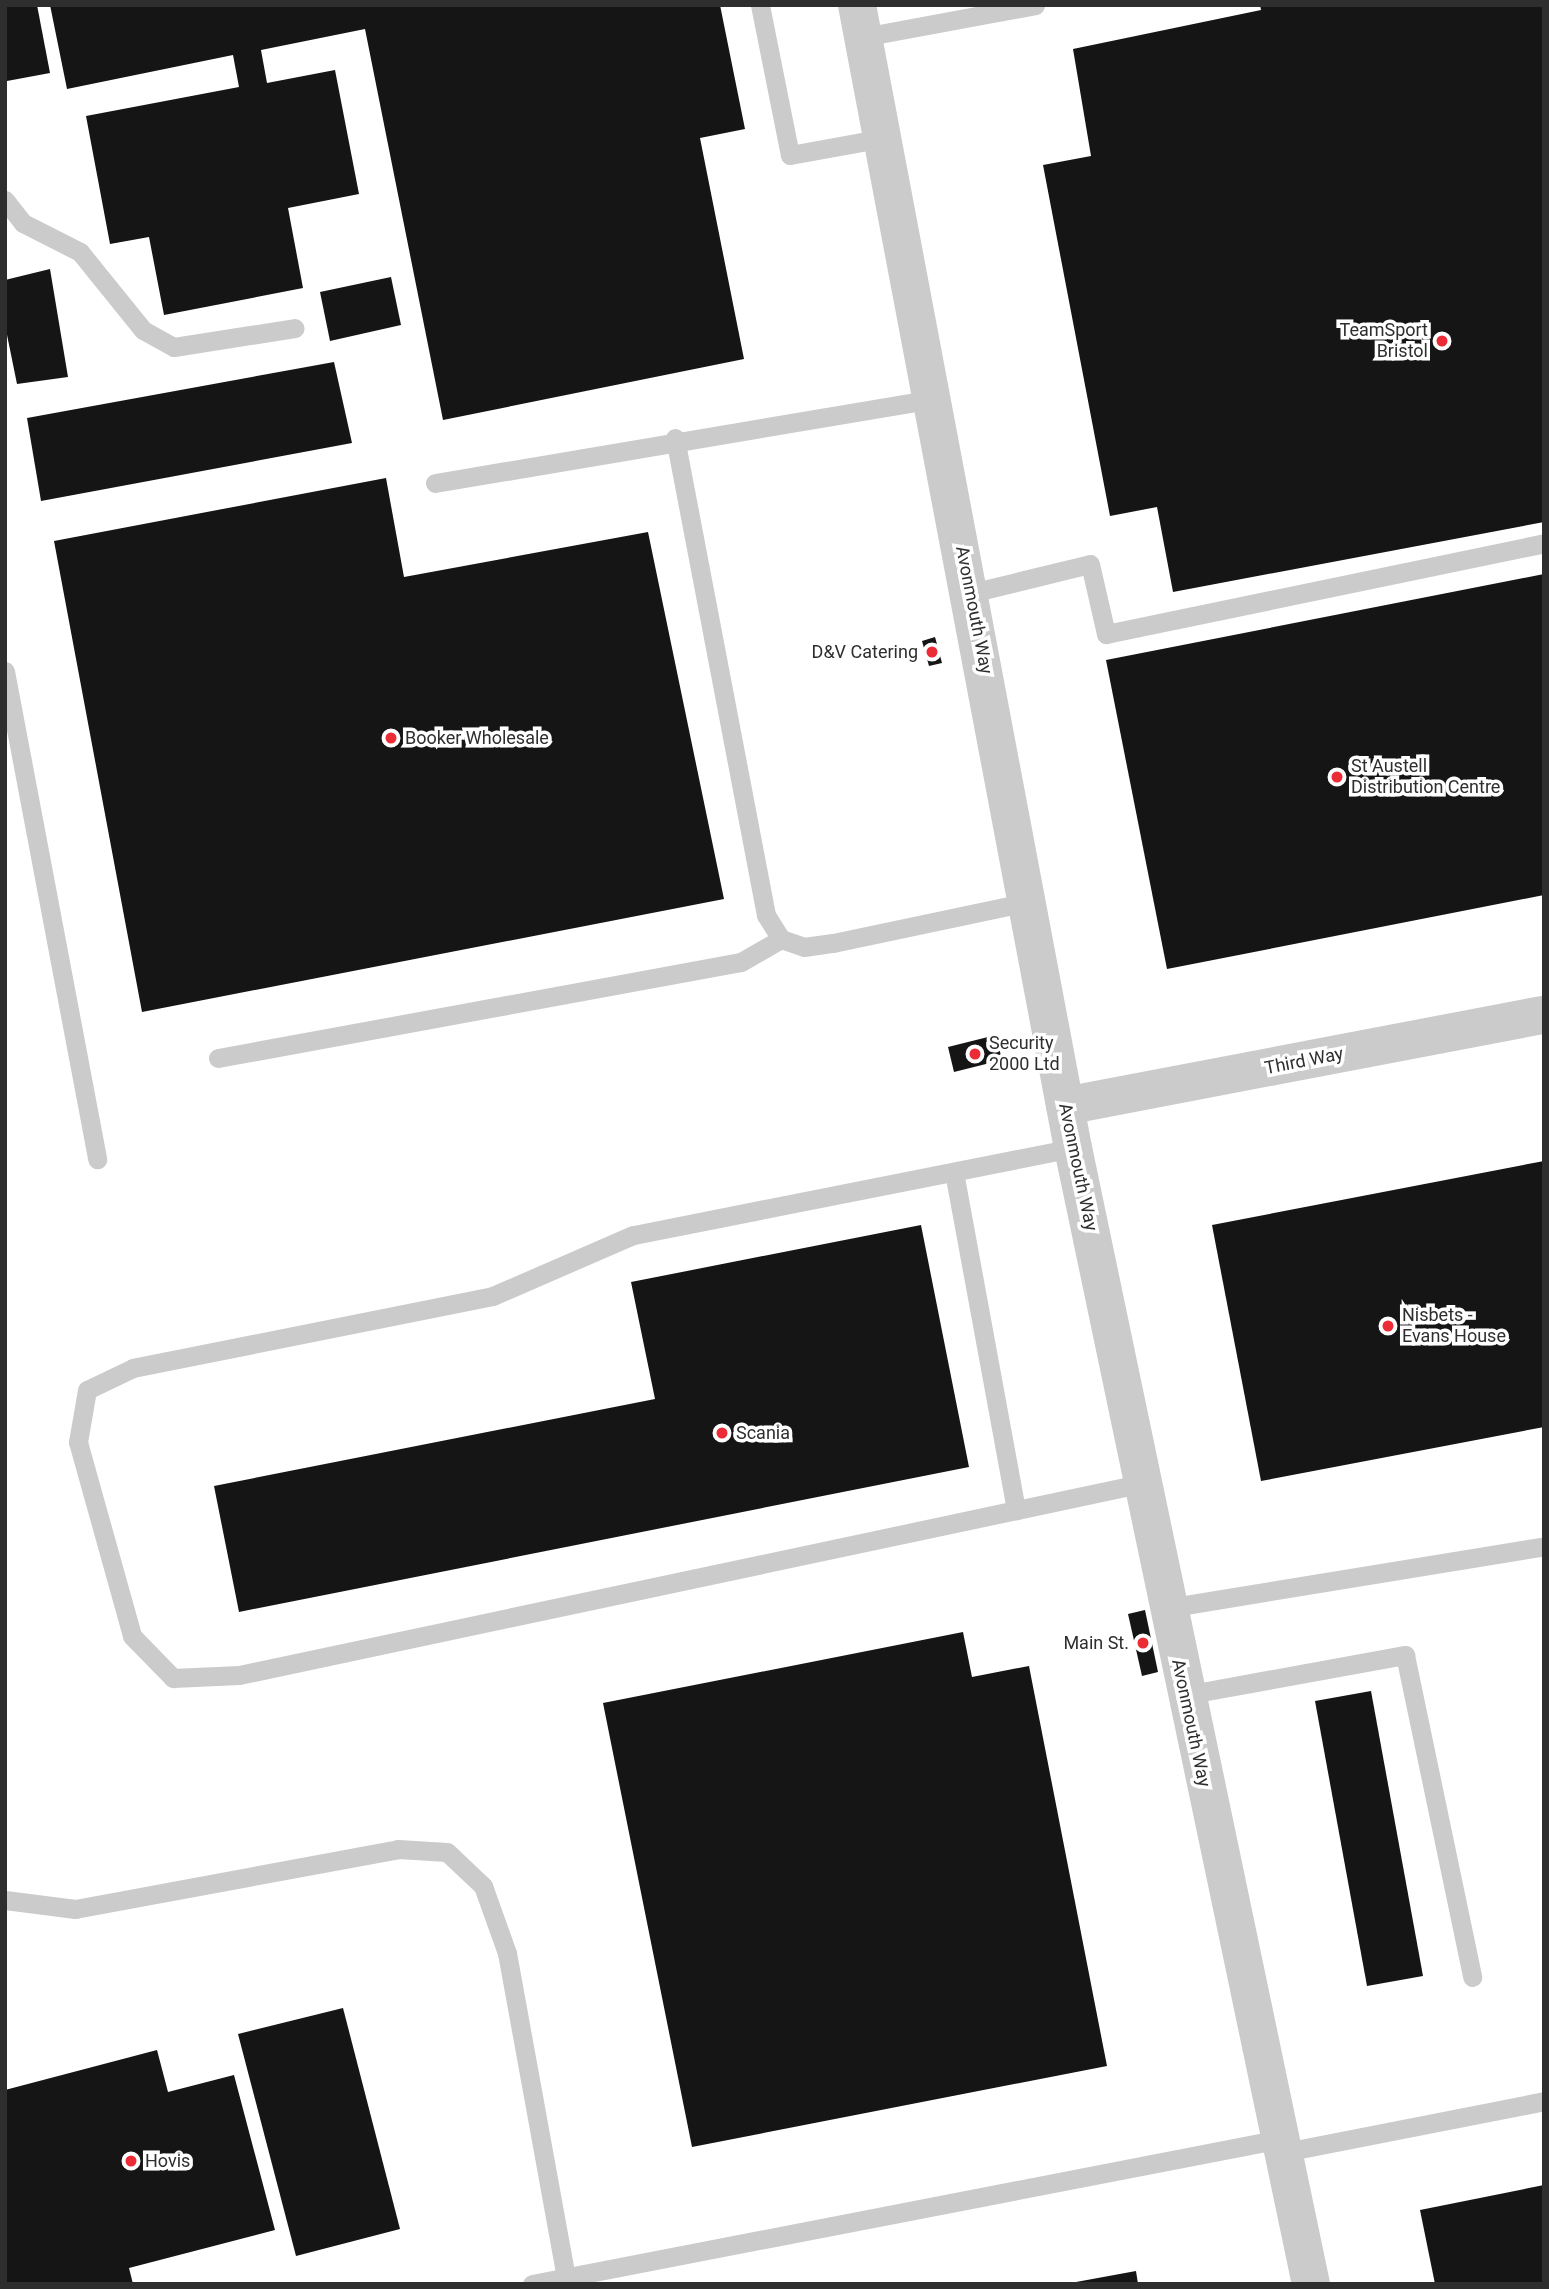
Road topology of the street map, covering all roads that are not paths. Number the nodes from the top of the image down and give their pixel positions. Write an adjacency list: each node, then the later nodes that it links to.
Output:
1 (760, 5): 4 (lane)
2 (1035, 5): 3 (lane)
3 (860, 21): 4 (street, Avonmouth Way)
4 (884, 138): 7 (street, Avonmouth Way)
5 (5, 200): 6 (lane)
6 (295, 328)
7 (933, 399): 8 (lane); 11 (street, Avonmouth Way)
8 (675, 439): 9 (lane); 14 (lane)
9 (435, 483)
10 (1544, 543): 11 (lane)
11 (971, 593): 13 (street, Avonmouth Way)
12 (5, 671): 19 (lane)
13 (1027, 902): 14 (lane); 17 (street, Avonmouth Way)
14 (781, 939): 16 (lane)
15 (1544, 1015): 17 (street, Third Way)
16 (218, 1058)
17 (1065, 1106): 18 (street, Avonmouth Way)
18 (1073, 1149): 20 (lane); 21 (street, Avonmouth Way)
19 (97, 1159)
20 (954, 1172): 22 (lane); 22 (lane)
21 (1144, 1483): 22 (lane); 24 (street, Avonmouth Way)
22 (1016, 1510)
23 (1544, 1546): 24 (lane)
24 (1167, 1608): 25 (street, Avonmouth Way)
25 (1185, 1695): 27 (lane); 29 (street, Avonmouth Way)
26 (5, 1900): 30 (lane)
27 (1472, 1977)
28 (1544, 2101): 29 (lane)
29 (1283, 2146): 30 (lane); 32 (street, Avonmouth Way)
30 (566, 2277): 31 (lane)
31 (532, 2284)
32 (1311, 2284)

